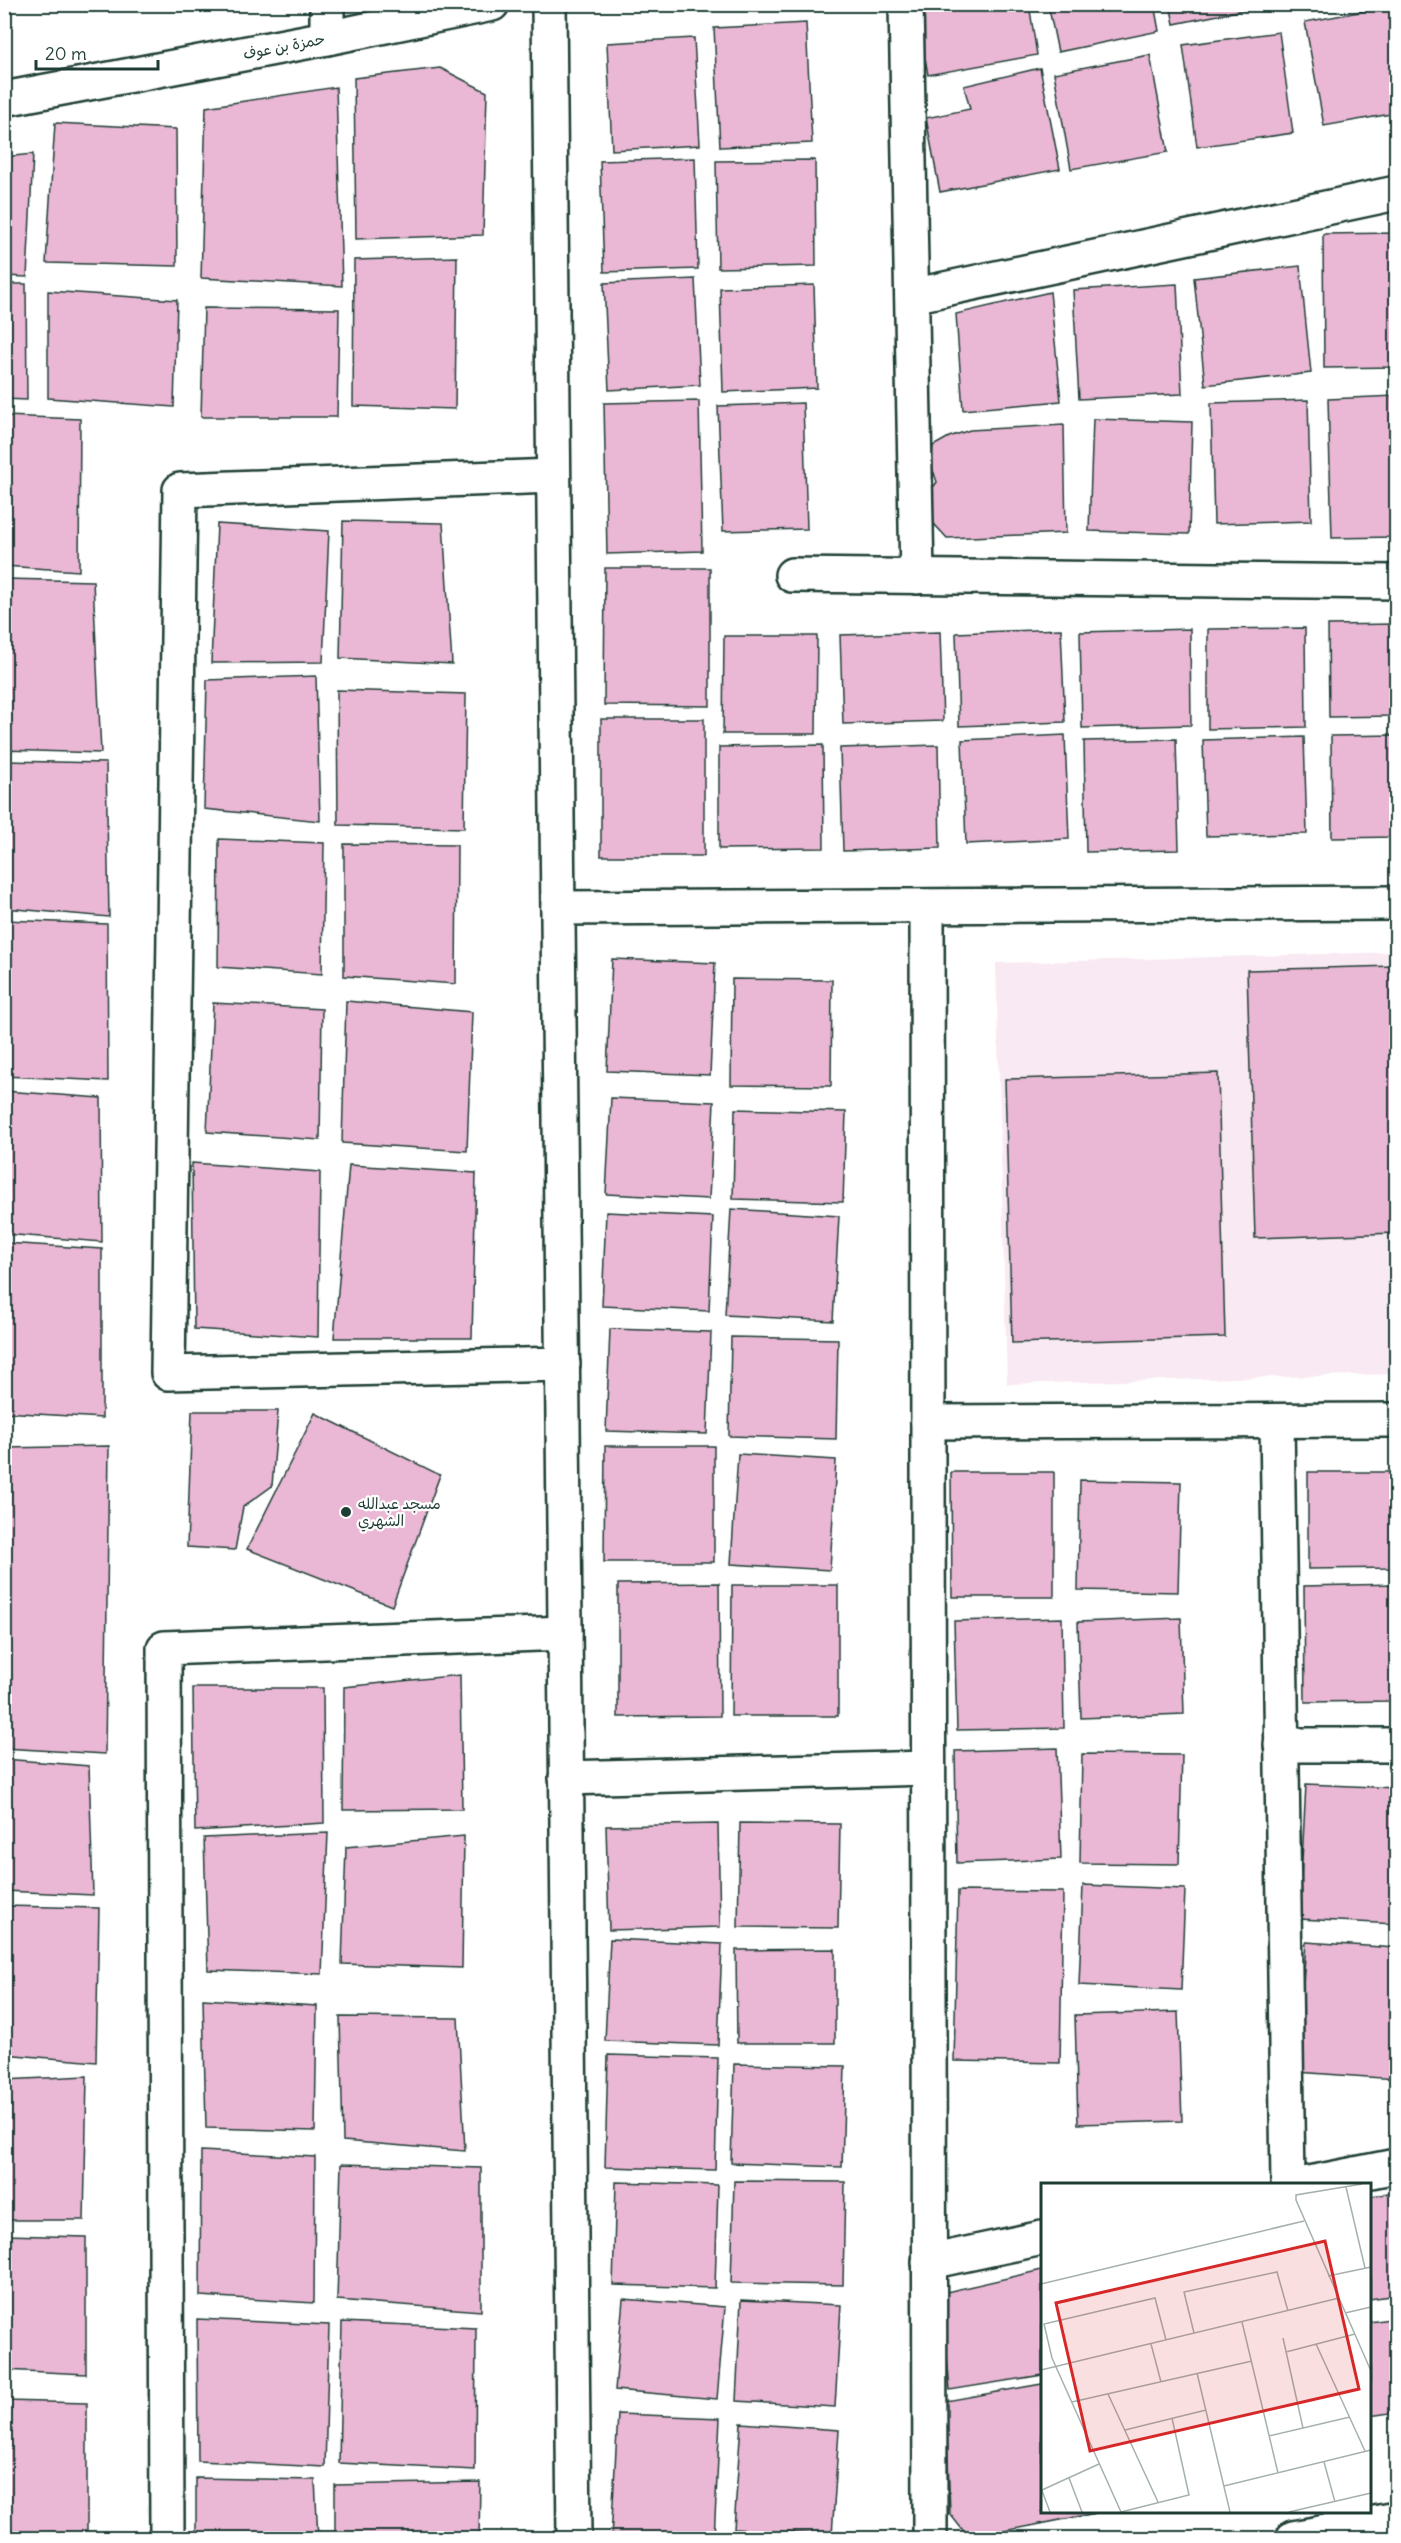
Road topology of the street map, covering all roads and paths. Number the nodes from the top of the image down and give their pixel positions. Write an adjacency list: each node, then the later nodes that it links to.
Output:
1 (327, 4): 5 (street)
2 (492, 4): 5 (street, حمزة بن عوف)
3 (549, 4): 9 (street)
4 (906, 4): 8 (street)
5 (327, 38): 6 (street, حمزة بن عوف)
6 (4, 99)
7 (1396, 193): 8 (street)
8 (912, 296): 11 (street)
9 (553, 476): 15 (street); 16 (street)
10 (792, 575): 11 (street)
11 (917, 577): 12 (street)
12 (1396, 582)
13 (1396, 903): 14 (street)
14 (927, 906): 15 (street); 19 (street)
15 (558, 908): 16 (street)
16 (563, 1364): 20 (street)
17 (1277, 1420): 18 (street); 19 (street); 21 (street)
18 (1396, 1420)
19 (928, 1422): 23 (street)
20 (565, 1633): 24 (street); 31 (street)
21 (1281, 1745): 22 (street); 26 (street)
22 (1396, 1745)
23 (928, 1768): 24 (street); 29 (street)
24 (566, 1778): 32 (street)
25 (1396, 2166): 27 (street)
26 (1288, 2183)
27 (1310, 2183)
28 (1041, 2238): 29 (street)
29 (929, 2262): 33 (street)
30 (1396, 2518): 34 (street)
31 (167, 2538)
32 (574, 2538)
33 (930, 2538)
34 (1293, 2538)

